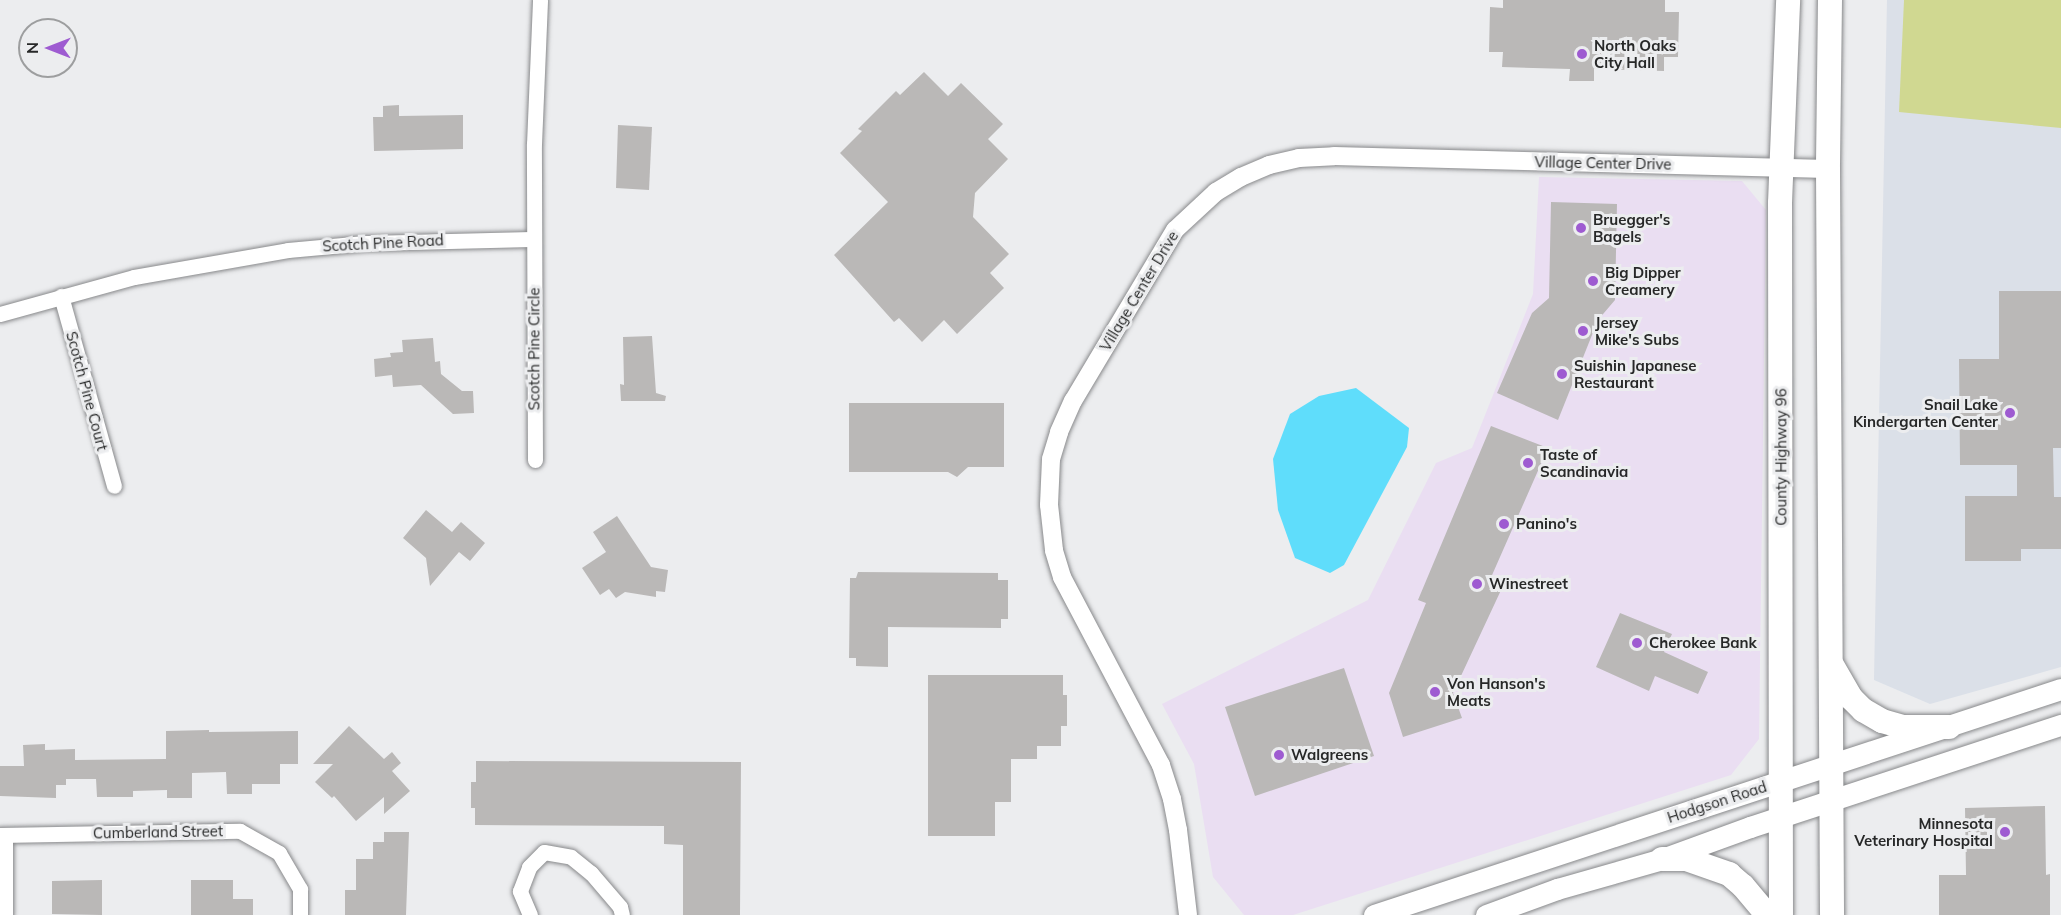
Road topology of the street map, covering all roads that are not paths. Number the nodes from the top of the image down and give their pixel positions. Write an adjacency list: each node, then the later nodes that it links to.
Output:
1 (540, 0): 6 (street)
2 (1788, 0): 4 (main road, County Highway 96)
3 (1830, 0): 5 (main road)
4 (1780, 166): 5 (street, Village Center Drive); 16 (main road, County Highway 96); 25 (street, Village Center Drive)
5 (1828, 169): 11 (main road)
6 (534, 238): 7 (street, Scotch Pine Road); 9 (street, Scotch Pine Circle)
7 (61, 296): 8 (street, Scotch Pine Road); 10 (street, Scotch Pine Court)
8 (0, 315)
9 (535, 460)
10 (114, 486)
11 (1830, 661): 14 (main road); 15 (main road)
12 (2061, 689): 14 (main road, Hodgson Road)
13 (2061, 725): 17 (main road)
14 (1949, 727): 15 (main road, Hodgson Road)
15 (1831, 763): 16 (main road, Hodgson Road); 17 (main road)
16 (1782, 780): 18 (main road, County Highway 96); 26 (main road, Hodgson Road)
17 (1832, 802): 18 (main road); 30 (main road)
18 (1782, 817): 20 (main road); 29 (main road, County Highway 96)
19 (3, 835): 21 (street); 22 (street, Cumberland Street)
20 (1662, 860): 27 (main road); 28 (main road)
21 (4, 915)
22 (300, 915)
23 (530, 915): 24 (street)
24 (622, 915)
25 (1188, 915)
26 (1374, 915)
27 (1486, 915)
28 (1767, 915)
29 (1781, 915)
30 (1832, 915)

